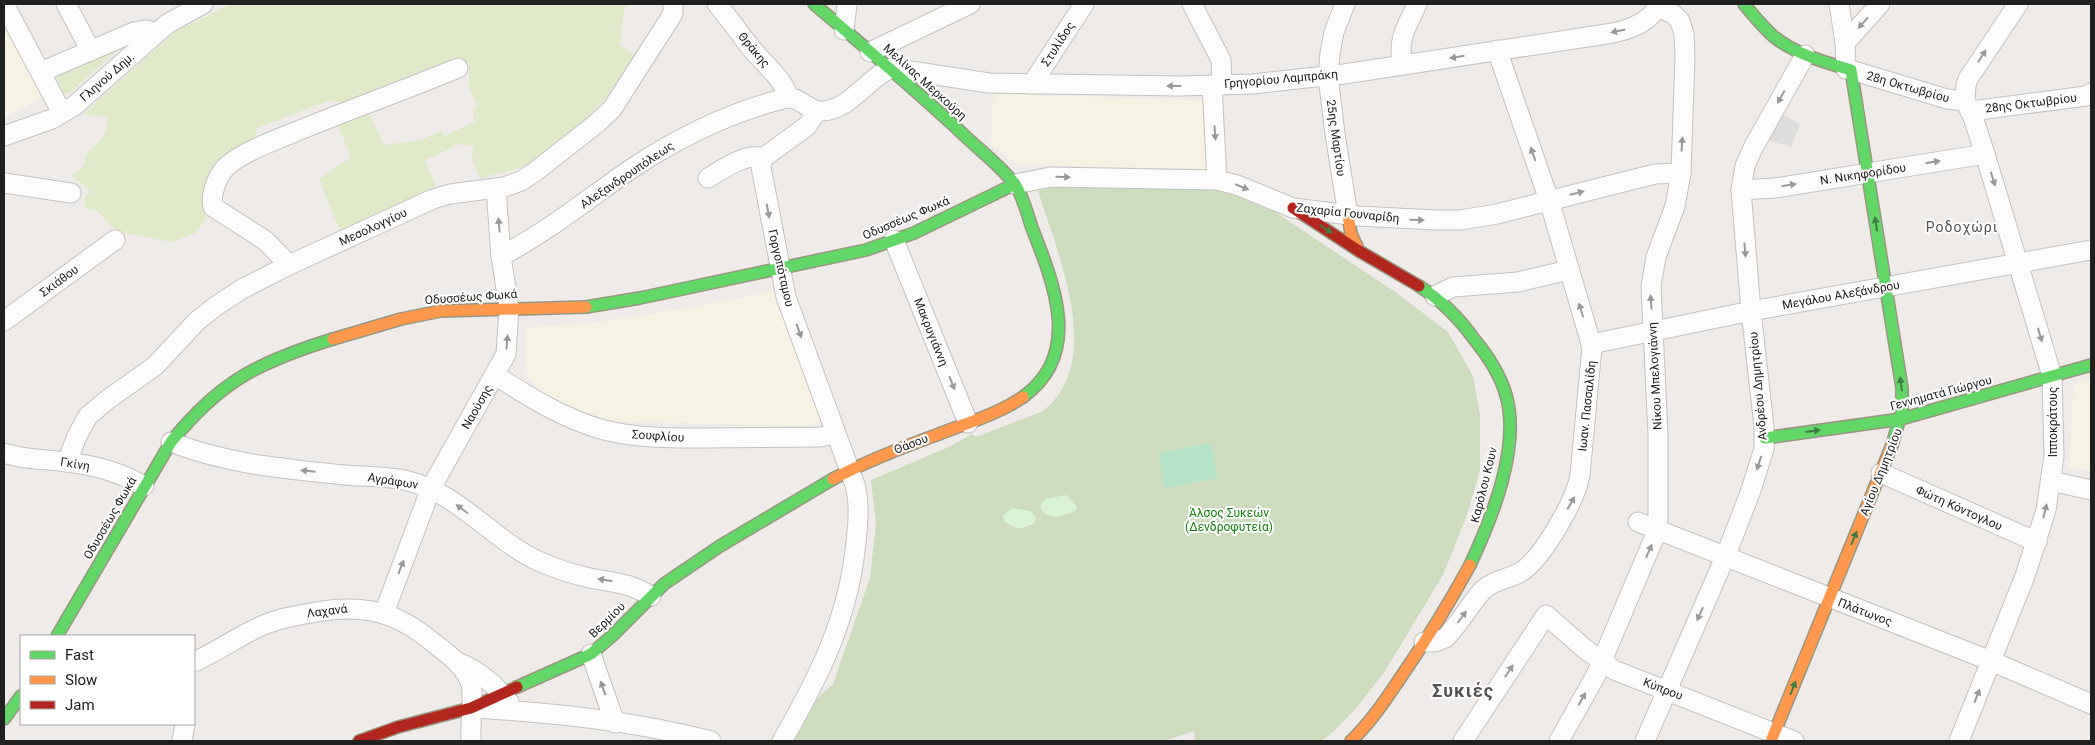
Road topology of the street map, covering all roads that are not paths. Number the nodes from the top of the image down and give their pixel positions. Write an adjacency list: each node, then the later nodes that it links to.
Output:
1 (4, 4): 29 (street)
2 (66, 4): 21 (street)
3 (203, 4): 19 (street, Γληνού Δημ.)
4 (673, 4): 49 (street, Μεσολογγίου)
5 (717, 4): 35 (street, Θράκης)
6 (814, 4): 18 (street, Μελίνας Μερκούρη)
7 (847, 4): 18 (street)
8 (970, 4): 23 (street)
9 (1084, 4): 32 (street, Στυλίδος)
10 (1192, 4): 33 (street)
11 (1345, 4): 31 (street, 25ης Μαρτίου)
12 (1417, 4): 25 (street)
13 (1839, 4): 20 (street, Αγίου Δημητρίου)
14 (1880, 4): 20 (street, one-way to 20)
15 (2018, 4): 37 (street, one-way to 15)
16 (1659, 5): 22 (street, Γρηγορίου Λαμπράκη, one-way to 22); 43 (street, Νίκου Μπελογιάννη, one-way to 16)
17 (1754, 7): 24 (street)
18 (844, 30): 23 (street, Μελίνας Μερκούρη)
19 (155, 34): 21 (street); 39 (street, Γληνού Δημ.)
20 (1845, 43): 28 (street, Αγίου Δημητρίου)
21 (91, 50): 29 (street)
22 (1497, 50): 25 (street, Γρηγορίου Λαμπράκη, one-way to 25); 52 (street, Ιωαν. Πασσαλίδη, one-way to 22)
23 (870, 52): 27 (street, Μελίνας Μερκούρη)
24 (1806, 55): 28 (street); 50 (street, Ανδρέου Δημητρίου, one-way to 50)
25 (1402, 65): 31 (street, Γρηγορίου Λαμπράκη)
26 (458, 68): 61 (street)
27 (891, 68): 30 (street, Γρηγορίου Λαμπράκη); 36 (street, Μελίνας Μερκούρη); 38 (street)
28 (1848, 70): 37 (street, 28η Οκτωβρίου); 44 (street, Αγίου Δημητρίου)
29 (42, 72): 39 (street)
30 (948, 76): 32 (street, Γρηγορίου Λαμπράκη); 36 (street)
31 (1328, 76): 33 (street, Γρηγορίου Λαμπράκη); 54 (street, 25ης Μαρτίου)
32 (1032, 84): 33 (street, Γρηγορίου Λαμπράκη, one-way to 32)
33 (1217, 85): 46 (street, one-way to 46)
34 (2091, 93): 37 (street, 28ης Οκτωβρίου)
35 (789, 98): 38 (street); 59 (street, Αλεξανδρουπόλεως)
36 (930, 102): 48 (street, Μελίνας Μερκούρη)
37 (1968, 106): 41 (street, Ιπποκράτους)
38 (817, 111): 42 (street)
39 (62, 114): 40 (street, Γληνού Δημ.)
40 (4, 136)
41 (1985, 154): 44 (street, Ν. Νικηφορίδου, one-way to 41); 60 (street, Ιπποκράτους, one-way to 60)
42 (762, 161): 45 (street); 62 (street, Γοργοπόταμου, one-way to 62)
43 (1681, 173): 52 (street, Ζαχαρία Γουναρίδη, one-way to 43); 69 (street, Νίκου Μπελογιάννη, one-way to 43)
44 (1868, 173): 50 (street, Ν. Νικηφορίδου, one-way to 44); 64 (street, Αγίου Δημητρίου, one-way to 44)
45 (708, 178)
46 (1217, 180): 48 (street, Ζαχαρία Γουναρίδη, one-way to 46); 53 (street, Ζαχαρία Γουναρίδη, one-way to 53)
47 (4, 183): 51 (street)
48 (1015, 184): 56 (street, Οδυσσέως Φωκά); 75 (street, Θάσου)
49 (496, 189): 59 (street, Ναούσης, one-way to 49); 61 (street, Μεσολογγίου)
50 (1741, 190): 67 (street, Ανδρέου Δημητρίου, one-way to 67)
51 (70, 193)
52 (1549, 200): 54 (street, Ζαχαρία Γουναρίδη, one-way to 52); 63 (street, Ιωαν. Πασσαλίδη)
53 (1293, 208): 54 (street, Ζαχαρία Γουναρίδη); 57 (street, Καρόλου Κουν, one-way to 57)
54 (1348, 215): 57 (street)
55 (115, 240): 68 (street, Σκιάθου)
56 (894, 240): 62 (street, Οδυσσέως Φωκά); 75 (street, Μακρυγιάννη, one-way to 75)
57 (1359, 250): 65 (street, Καρόλου Κουν)
58 (2091, 250): 60 (street, Μεγάλου Αλεξάνδρου)
59 (501, 256): 66 (street, Ναούσης)
60 (2019, 263): 64 (street, Μεγάλου Αλεξάνδρου); 73 (street, Ιπποκράτους, one-way to 73)
61 (289, 265): 80 (street, Μεσολογγίου)
62 (779, 268): 66 (street, Οδυσσέως Φωκά); 76 (street, Γοργοπόταμου, one-way to 76)
63 (1569, 270): 65 (street); 70 (street, Ιωαν. Πασσαλίδη, one-way to 63)
64 (1887, 287): 67 (street, Μεγάλου Αλεξάνδρου); 74 (street, Αγίου Δημητρίου, one-way to 64)
65 (1434, 296): 95 (street, Καρόλου Κουν)
66 (509, 308): 72 (street, Ναούσης, one-way to 66); 78 (street, Οδυσσέως Φωκά)
67 (1751, 311): 69 (street, Μεγάλου Αλεξάνδρου); 77 (street, Ανδρέου Δημητρίου)
68 (4, 322)
69 (1653, 331): 70 (street, Μεγάλου Αλεξάνδρου); 88 (street, Νίκου Μπελογιάννη)
70 (1592, 344): 95 (street, Ιωαν. Πασσαλίδη, one-way to 70)
71 (2091, 365): 73 (street, Γεννηματά Γιώργου)
72 (495, 375): 76 (street, Σουφλίου); 85 (street, Ναούσης)
73 (2052, 376): 74 (street, Γεννηματά Γιώργου); 83 (street, Ιπποκράτους)
74 (1901, 419): 77 (street, Γεννηματά Γιώργου, one-way to 74); 82 (street, Αγίου Δημητρίου)
75 (968, 423): 81 (street, Θάσου)
76 (835, 434): 81 (street, Γοργοπόταμου)
77 (1764, 438): 90 (street, Ανδρέου Δημητρίου, one-way to 90)
78 (171, 442): 84 (street, Οδυσσέως Φωκά); 85 (street, Αγράφων, one-way to 78)
79 (4, 453): 80 (street, Γκίνη)
80 (67, 462): 84 (street, Γκίνη)
81 (850, 471): 91 (street, Βερμίου); 115 (street)
82 (1881, 474): 89 (street, Φώτη Κόντογλου); 92 (street, Αγίου Δημητρίου, one-way to 82)
83 (2051, 481): 86 (street); 89 (street, Ιπποκράτους, one-way to 83)
84 (144, 486): 94 (street, Οδυσσέως Φωκά)
85 (431, 488): 91 (street, Αγράφων, one-way to 85); 93 (street, Ναούσης, one-way to 85)
86 (2091, 490)
87 (1638, 522): 88 (street, Πλάτωνος)
88 (1656, 528): 90 (street, Πλάτωνος); 99 (street, Νίκου Μπελογιάννη, one-way to 88)
89 (2037, 542): 97 (street, Ιπποκράτους)
90 (1726, 555): 92 (street, Πλάτωνος); 101 (street, Ανδρέου Δημητρίου, one-way to 101)
91 (650, 596): 96 (street, Βερμίου)
92 (1830, 598): 97 (street, Πλάτωνος); 110 (street, Αγίου Δημητρίου, one-way to 92)
93 (384, 613): 98 (street, Λαχανά); 100 (street, Λαχανά)
94 (58, 635)
95 (1424, 642): 116 (street, Καρόλου Κουν)
96 (591, 654): 102 (street, Βερμίου); 108 (street, one-way to 96)
97 (1991, 661): 104 (street, Πλάτωνος); 121 (street, Ιπποκράτους, one-way to 97)
98 (455, 662): 102 (street, Λαχανά); 105 (street, Λαχανά)
99 (1601, 662): 101 (street, Κύπρου); 117 (street, Κύπρου, one-way to 99); 118 (street, Νίκου Μπελογιάννη, one-way to 99)
100 (195, 666)
101 (1667, 691): 110 (street, Κύπρου); 119 (street, Ανδρέου Δημητρίου)
102 (503, 695): 105 (street, Βερμίου); 106 (street, Λαχανά)
103 (20, 698): 107 (street)
104 (2091, 704)
105 (471, 708): 106 (street); 112 (street, Βερμίου); 113 (street, Λαχανά)
106 (514, 711): 108 (street)
107 (12, 715)
108 (615, 723): 114 (street)
109 (185, 725): 111 (street)
110 (1773, 737): 120 (street, Κύπρου)
111 (182, 741)
112 (359, 741)
113 (471, 741)
114 (711, 741)
115 (782, 741)
116 (1351, 741)
117 (1464, 741)
118 (1559, 741)
119 (1645, 741)
120 (1794, 741)
121 (1959, 741)

